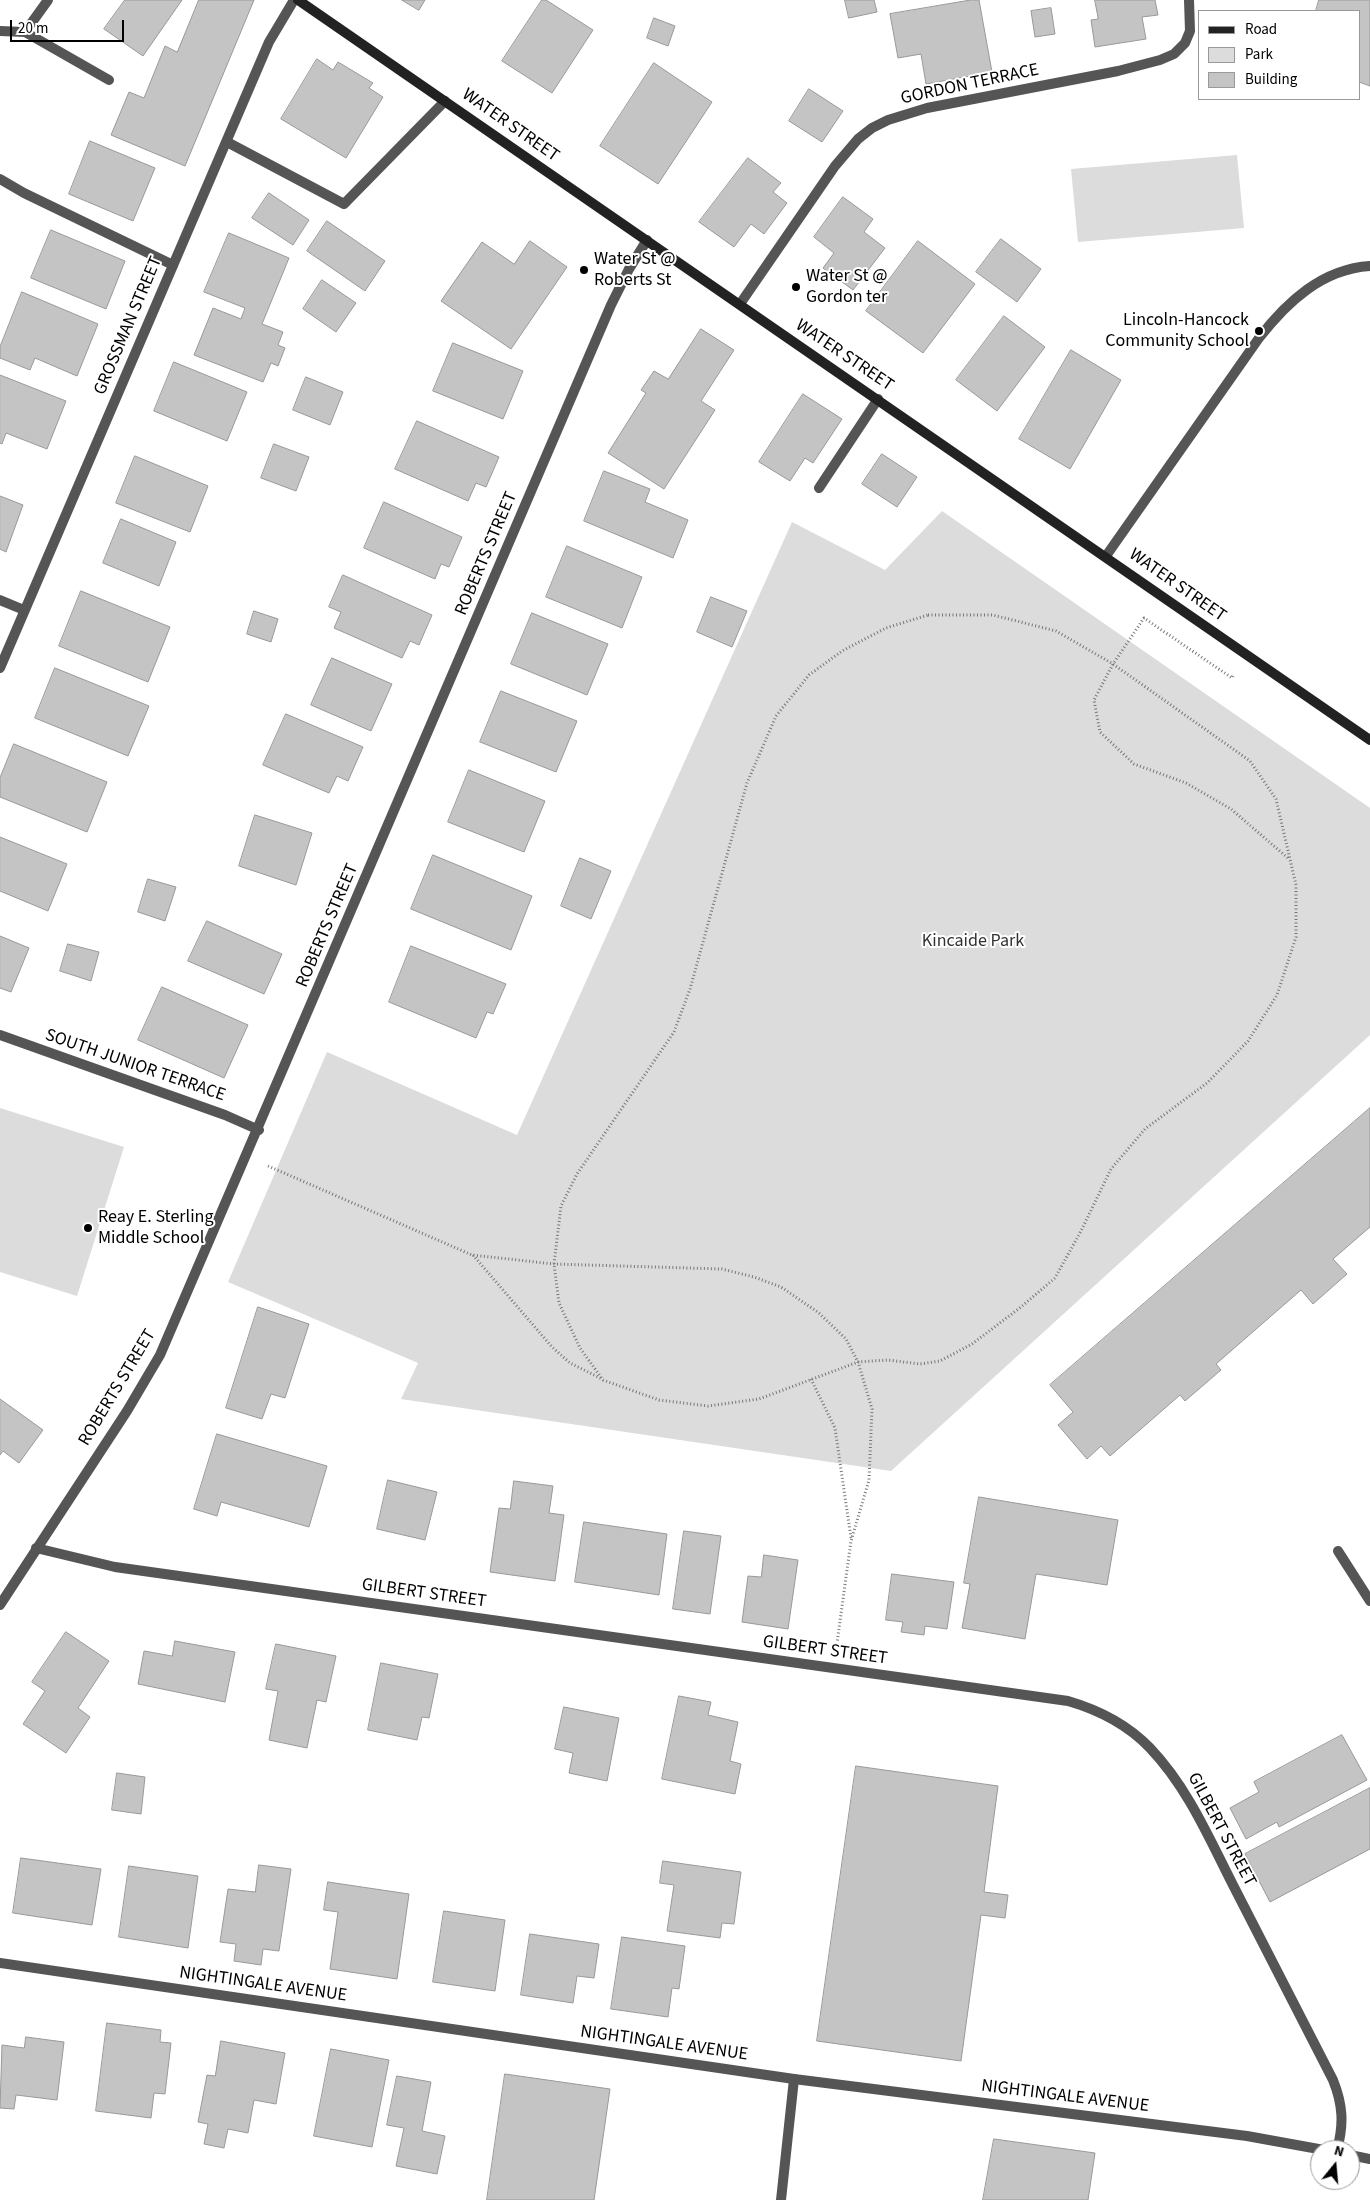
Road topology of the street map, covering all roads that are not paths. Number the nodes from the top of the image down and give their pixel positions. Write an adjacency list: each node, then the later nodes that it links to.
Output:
1 (48, 0): 6 (street)
2 (294, 0): 9 (street, GROSSMAN STREET)
3 (298, 0): 8 (main road, WATER STREET)
4 (1188, 0): 14 (street, GORDON TERRACE)
5 (0, 31): 6 (street)
6 (24, 32): 7 (street)
7 (109, 80)
8 (445, 101): 9 (street); 11 (main road, WATER STREET)
9 (227, 142): 12 (street, GROSSMAN STREET)
10 (0, 178): 12 (street)
11 (647, 240): 14 (main road, WATER STREET); 23 (street, ROBERTS STREET)
12 (173, 265): 19 (street, GROSSMAN STREET)
13 (1370, 266): 17 (street)
14 (740, 304): 15 (main road, WATER STREET)
15 (878, 399): 16 (street); 17 (main road, WATER STREET)
16 (819, 488)
17 (1106, 556): 21 (main road, WATER STREET)
18 (0, 600): 19 (street)
19 (24, 610): 20 (street, GROSSMAN STREET)
20 (0, 668)
21 (1370, 740)
22 (0, 1035): 23 (street, SOUTH JUNIOR TERRACE)
23 (259, 1130): 24 (street, ROBERTS STREET)
24 (36, 1548): 27 (street, ROBERTS STREET); 30 (street, GILBERT STREET)
25 (1338, 1551): 26 (street)
26 (1370, 1601)
27 (0, 1605)
28 (0, 1964): 29 (street, NIGHTINGALE AVENUE)
29 (794, 2079): 31 (street, NIGHTINGALE AVENUE); 32 (street)
30 (1340, 2140)
31 (1310, 2147)
32 (781, 2200)

